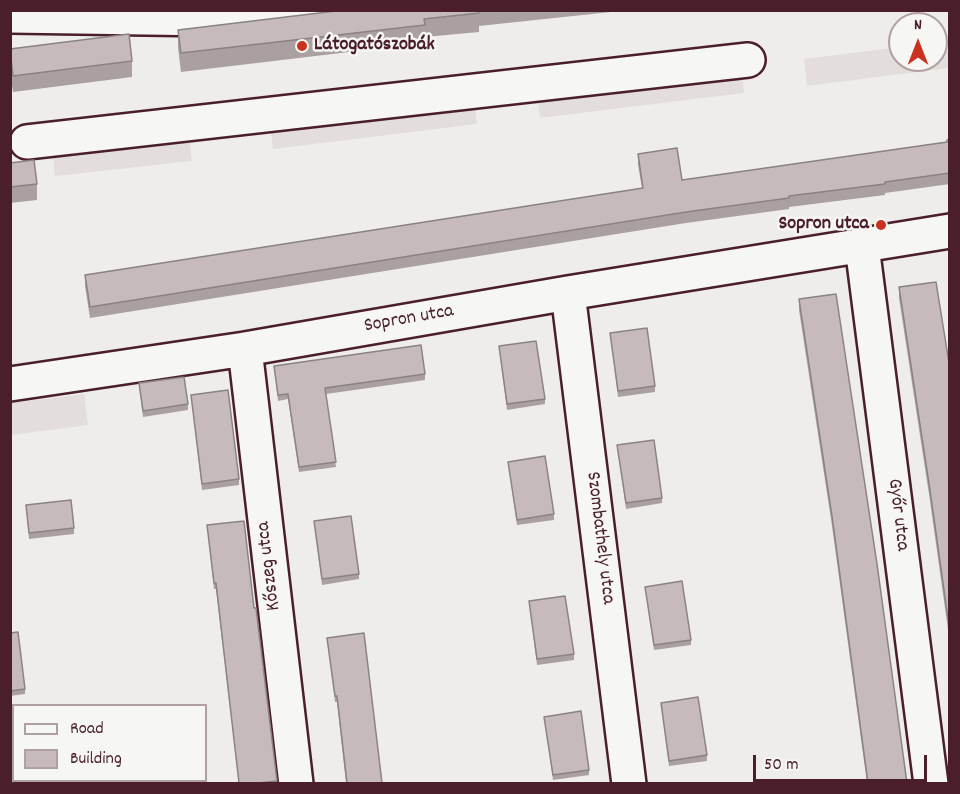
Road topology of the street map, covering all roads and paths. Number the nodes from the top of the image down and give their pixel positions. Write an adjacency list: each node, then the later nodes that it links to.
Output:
1 (354, 10): 3 (street)
2 (42, 14): 3 (street); 4 (street)
3 (214, 15)
4 (10, 16)
5 (748, 60): 6 (street)
6 (27, 142)
7 (950, 231): 8 (street, Sopron utca)
8 (862, 246): 9 (street, Sopron utca); 14 (street, Győr utca)
9 (568, 293): 10 (street, Sopron utca); 13 (street, Szombathely utca)
10 (245, 349): 11 (street, Sopron utca); 12 (street, Kőszeg utca)
11 (10, 384)
12 (296, 783)
13 (629, 783)
14 (932, 783)

